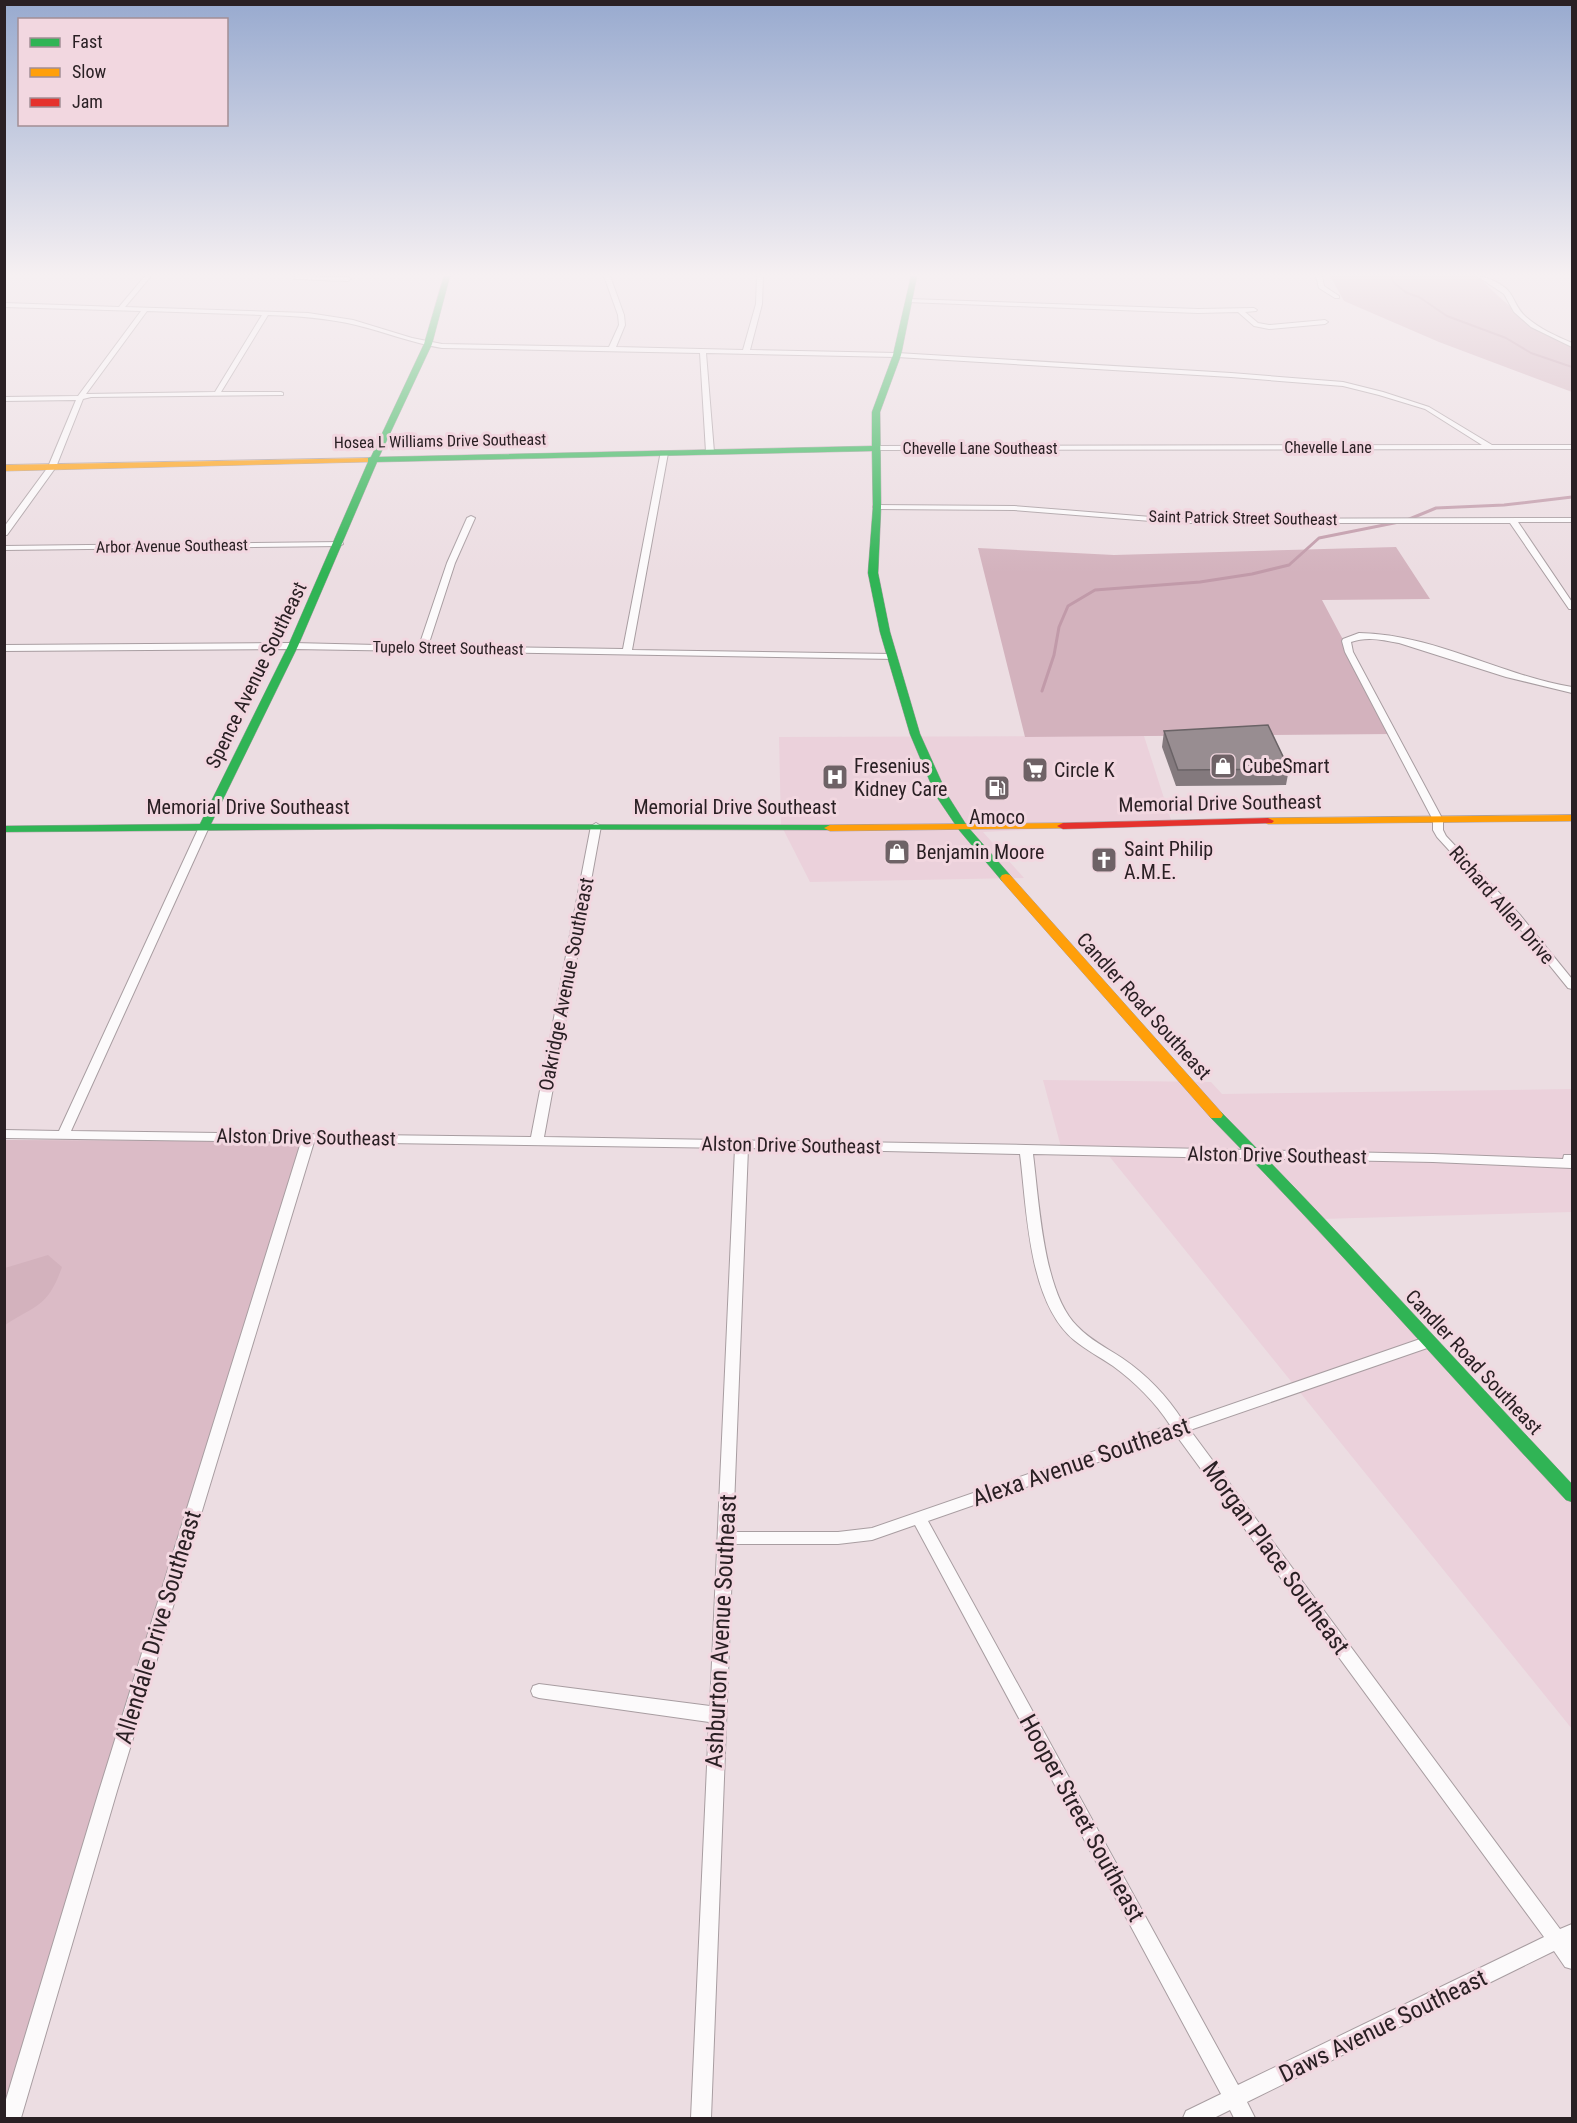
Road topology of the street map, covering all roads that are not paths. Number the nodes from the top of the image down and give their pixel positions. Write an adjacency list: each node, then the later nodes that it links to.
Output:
1 (97, 375): 9 (street)
2 (228, 375): 7 (street)
3 (413, 375): 17 (main road, Spence Avenue Southeast)
4 (705, 375): 15 (street)
5 (890, 375): 13 (main road, Candler Road Southeast)
6 (1232, 375): 11 (street)
7 (217, 394): 8 (street); 9 (street)
8 (281, 394)
9 (80, 398): 10 (street); 18 (street)
10 (4, 399)
11 (1490, 447): 12 (street, Chevelle Lane); 14 (street, Chevelle Lane)
12 (1572, 447)
13 (877, 448): 14 (street, Chevelle Lane Southeast); 15 (main road, Hosea L Williams Drive Southeast); 20 (main road, Candler Road Southeast)
14 (1083, 448)
15 (710, 452): 16 (main road, Hosea L Williams Drive Southeast)
16 (664, 453): 17 (main road, Hosea L Williams Drive Southeast); 31 (street)
17 (374, 459): 18 (main road, Hosea L Williams Drive Southeast); 25 (main road, Spence Avenue Southeast)
18 (52, 466): 19 (main road, Hosea L Williams Drive Southeast); 24 (street)
19 (4, 468)
20 (877, 507): 23 (street, Saint Patrick Street Southeast); 32 (main road, Candler Road Southeast)
21 (471, 518): 30 (street)
22 (1572, 520): 23 (street, Saint Patrick Street Southeast)
23 (1514, 521): 27 (street)
24 (4, 532)
25 (339, 544): 26 (street, Arbor Avenue Southeast); 28 (main road, Spence Avenue Southeast)
26 (4, 548)
27 (1572, 607)
28 (293, 646): 29 (street, Tupelo Street Southeast); 30 (street, Tupelo Street Southeast); 37 (main road, Spence Avenue Southeast)
29 (4, 648)
30 (423, 648): 31 (street, Tupelo Street Southeast)
31 (627, 651): 32 (street, Tupelo Street Southeast)
32 (892, 657): 38 (main road, Candler Road Southeast)
33 (1572, 690): 35 (street, Richard Allen Drive)
34 (1572, 818): 35 (main road, Memorial Drive Southeast)
35 (1438, 820): 38 (main road, Memorial Drive Southeast); 40 (street, Richard Allen Drive)
36 (596, 826): 37 (main road, Memorial Drive Southeast); 38 (main road, Memorial Drive Southeast); 44 (street, Oakridge Avenue Southeast)
37 (204, 827): 39 (main road, Memorial Drive Southeast); 42 (street, Spence Avenue Southeast)
38 (963, 828): 47 (main road, Candler Road Southeast)
39 (4, 829)
40 (1572, 986)
41 (4, 1134): 42 (street, Alston Drive Southeast)
42 (63, 1135): 43 (street, Alston Drive Southeast)
43 (309, 1137): 44 (street, Alston Drive Southeast); 59 (street, Allendale Drive Southeast)
44 (537, 1141): 45 (street, Alston Drive Southeast)
45 (742, 1144): 46 (street, Alston Drive Southeast); 53 (street, Ashburton Avenue Southeast)
46 (1026, 1149): 47 (street, Alston Drive Southeast); 50 (street, Morgan Place Southeast)
47 (1252, 1155): 48 (street, Alston Drive Southeast); 49 (main road, Candler Road Southeast)
48 (1569, 1158)
49 (1428, 1342): 50 (street, Alexa Avenue Southeast); 51 (main road, Candler Road Southeast)
50 (1179, 1427): 52 (street, Alexa Avenue Southeast); 56 (street, Morgan Place Southeast)
51 (1572, 1495)
52 (919, 1518): 53 (street, Alexa Avenue Southeast); 58 (street, Hooper Street Southeast)
53 (725, 1538): 55 (street, Ashburton Avenue Southeast)
54 (539, 1691): 55 (street)
55 (717, 1715): 60 (street, Ashburton Avenue Southeast)
56 (1565, 1936): 57 (street, Morgan Place Southeast); 58 (street, Daws Avenue Southeast)
57 (1572, 1960)
58 (1235, 2100): 61 (street, Daws Avenue Southeast); 62 (street, Hooper Street Southeast)
59 (11, 2118)
60 (701, 2118)
61 (1193, 2118)
62 (1245, 2118)

